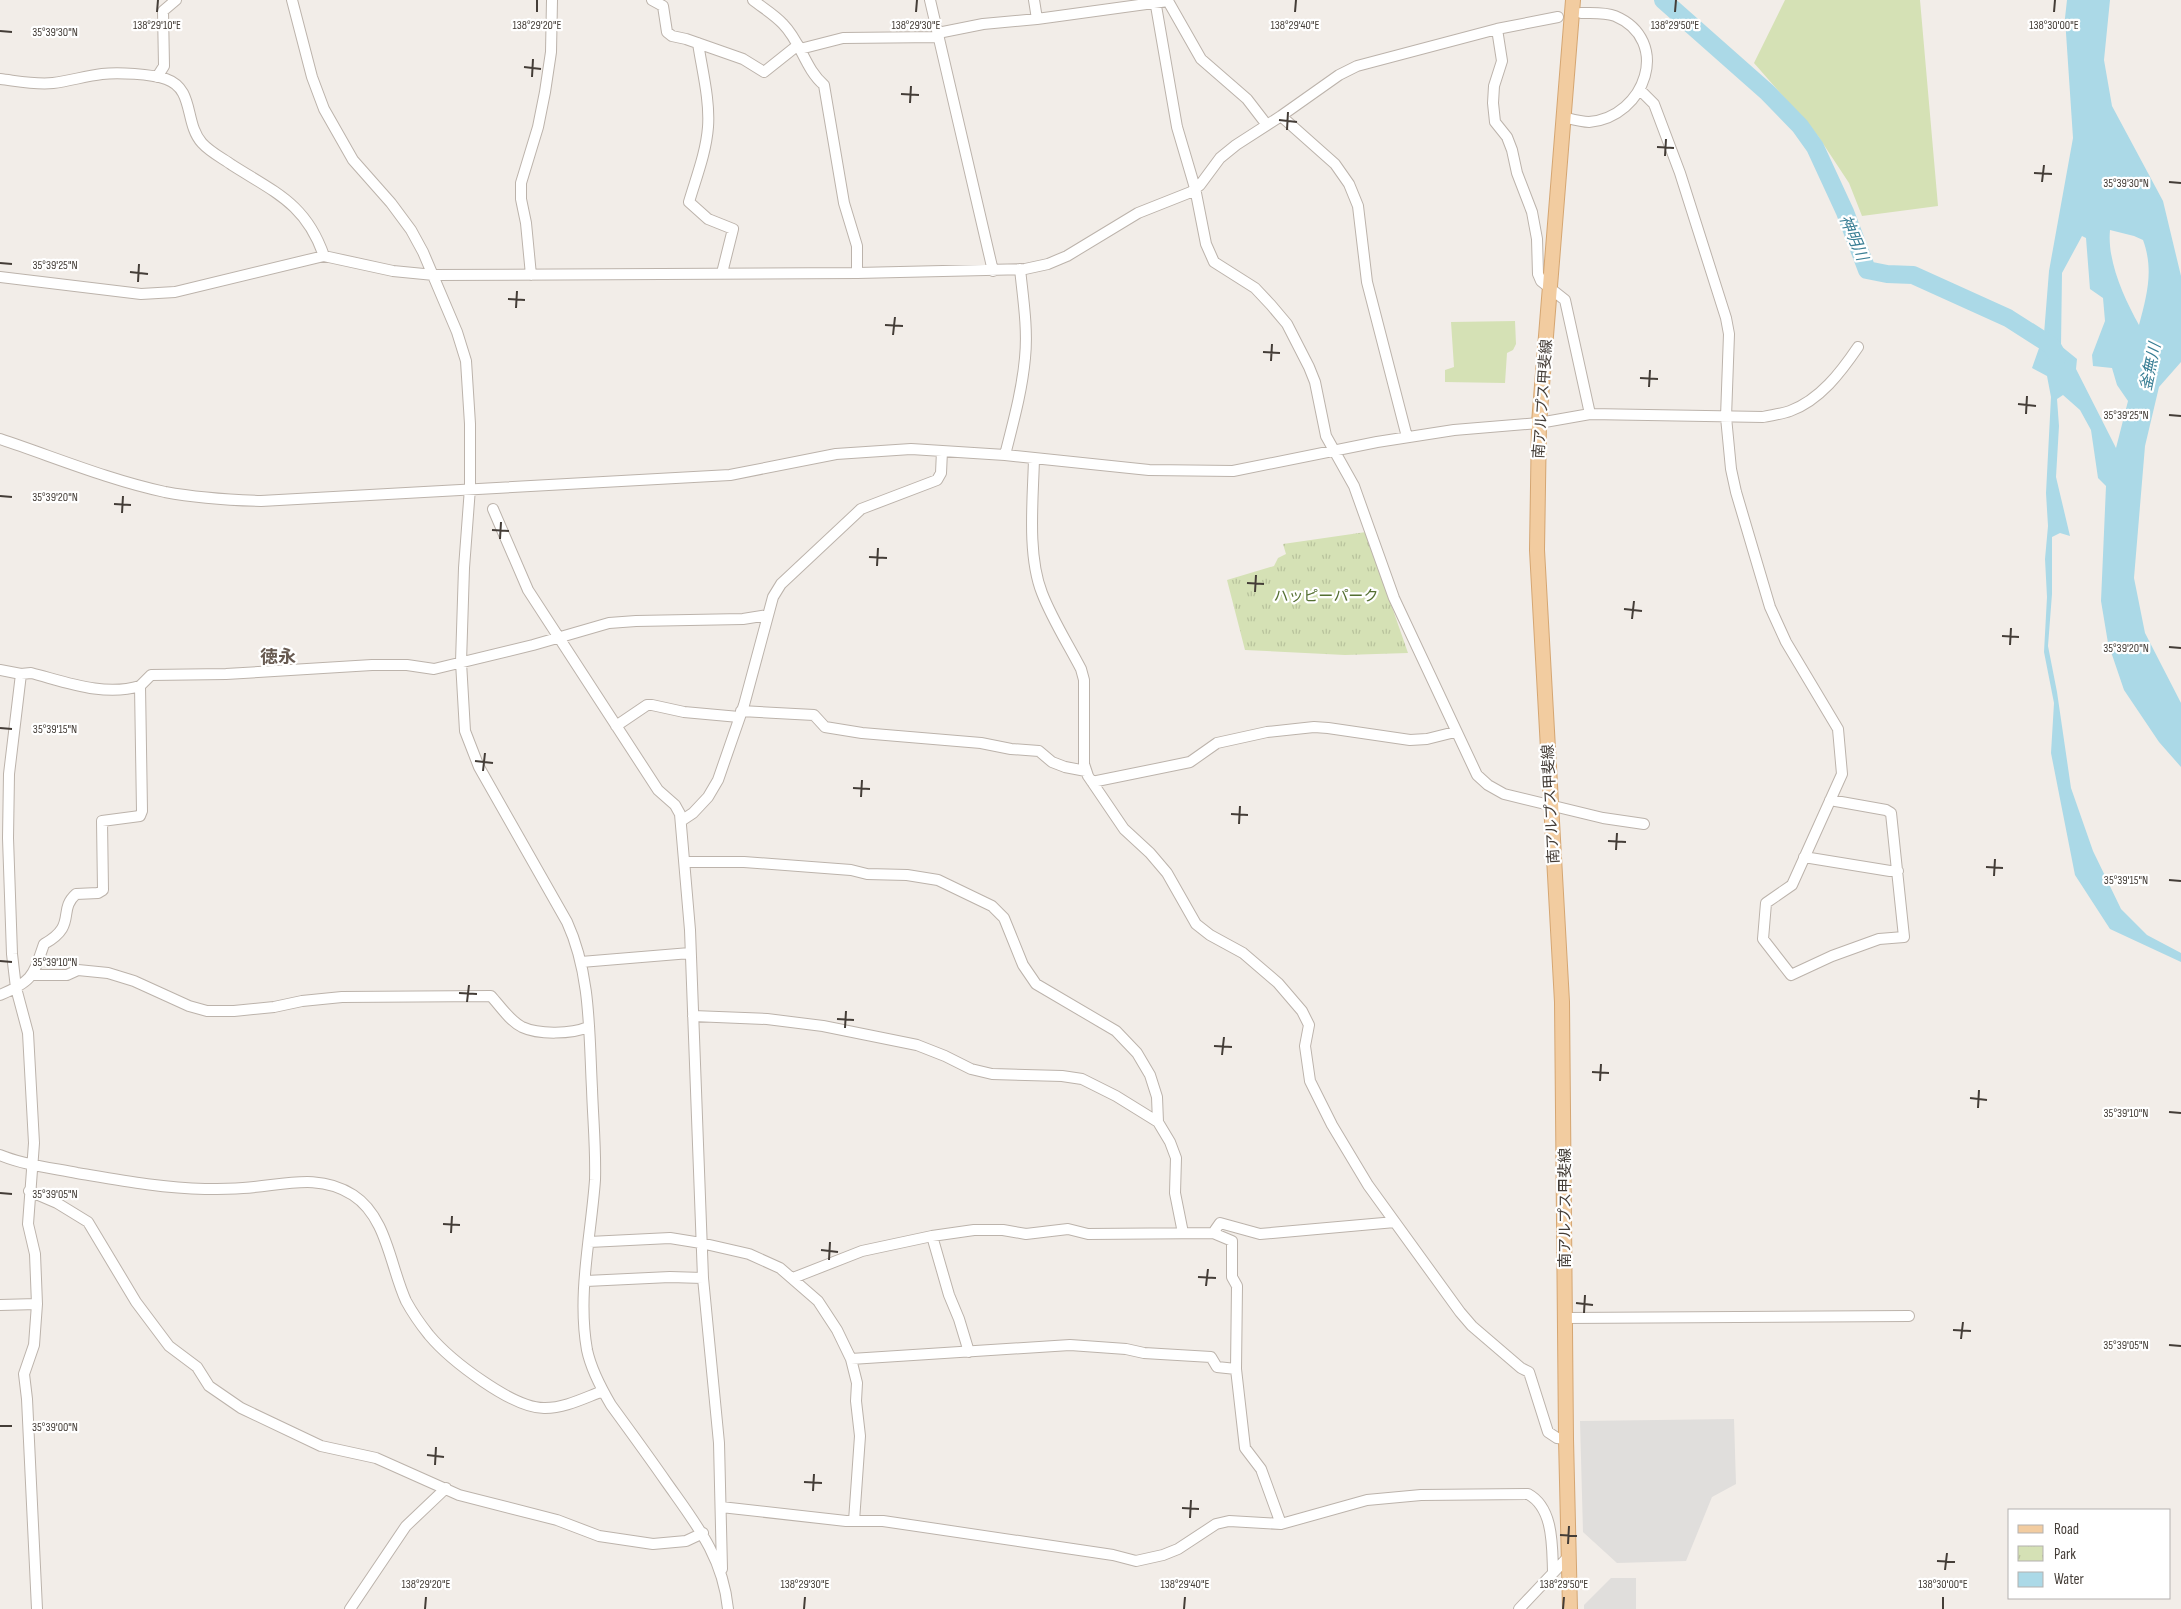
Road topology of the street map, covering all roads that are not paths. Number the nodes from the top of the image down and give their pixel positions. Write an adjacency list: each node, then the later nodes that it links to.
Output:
1 (176, 0): 17 (street)
2 (292, 0): 30 (street)
3 (552, 0): 29 (street)
4 (652, 0): 15 (street)
5 (753, 0): 16 (street)
6 (930, 0): 14 (street)
7 (1034, 0): 12 (street)
8 (1573, 0): 21 (main road, 南アルプス甲斐線)
9 (1155, 2): 12 (street); 22 (street); 23 (street)
10 (1581, 13): 19 (street)
11 (1558, 17): 13 (street)
12 (1037, 19): 14 (street)
13 (1497, 29): 20 (street); 32 (street)
14 (938, 35): 16 (street); 26 (street)
15 (698, 43): 16 (street); 27 (street)
16 (799, 47): 28 (street)
17 (157, 77): 18 (street); 24 (street)
18 (0, 79)
19 (1640, 90): 21 (street); 35 (street)
20 (1281, 116): 22 (street); 37 (street)
21 (1562, 117): 32 (main road, 南アルプス甲斐線)
22 (1267, 125): 23 (street)
23 (1195, 188): 25 (street); 40 (street)
24 (324, 256): 30 (street); 31 (street)
25 (1020, 269): 26 (street); 41 (street)
26 (993, 271): 28 (street)
27 (722, 273): 28 (street); 29 (street)
28 (857, 273)
29 (531, 274): 30 (street)
30 (434, 275): 43 (street)
31 (0, 277)
32 (1551, 289): 34 (street); 36 (main road, 南アルプス甲斐線)
33 (1858, 347): 35 (street)
34 (1590, 414): 35 (street); 36 (street)
35 (1726, 417): 56 (street)
36 (1540, 423): 37 (street); 57 (main road, 南アルプス甲斐線)
37 (1407, 437): 40 (street)
38 (0, 439): 43 (street)
39 (942, 451): 41 (street); 43 (street); 45 (street)
40 (1335, 452): 42 (street); 53 (street)
41 (1005, 455): 42 (street)
42 (1034, 458): 54 (street)
43 (470, 488): 47 (street)
44 (493, 509): 46 (street)
45 (768, 615): 46 (street); 51 (street)
46 (558, 637): 47 (street); 52 (street)
47 (461, 662): 50 (street); 64 (street)
48 (0, 670): 49 (street)
49 (21, 674): 50 (street); 66 (street)
50 (140, 686): 65 (street)
51 (740, 714): 52 (street); 54 (street); 58 (street)
52 (616, 726): 58 (street)
53 (1455, 732): 55 (street); 57 (street)
54 (1086, 771): 55 (street)
55 (1092, 782): 74 (street)
56 (1830, 800): 60 (street); 62 (street)
57 (1551, 805): 59 (street); 86 (main road, 南アルプス甲斐線)
58 (682, 821): 61 (street)
59 (1644, 824)
60 (1804, 857): 62 (street); 62 (street)
61 (685, 862): 63 (street); 70 (street)
62 (1898, 871)
63 (690, 953): 64 (street); 68 (street)
64 (581, 962): 69 (street)
65 (33, 975): 66 (street); 69 (street)
66 (16, 988): 67 (street); 72 (street)
67 (0, 996)
68 (693, 1016): 70 (street); 79 (street)
69 (588, 1027): 78 (street)
70 (1158, 1122): 75 (street)
71 (0, 1155): 72 (street)
72 (31, 1165): 73 (street); 90 (street)
73 (29, 1191): 83 (street); 92 (street)
74 (1395, 1222): 76 (street); 91 (street)
75 (1183, 1233): 76 (street); 77 (street)
76 (1213, 1233): 89 (street)
77 (932, 1236): 81 (street); 87 (street)
78 (589, 1242): 79 (street); 82 (street)
79 (701, 1243): 80 (street); 81 (street)
80 (703, 1278): 82 (street); 93 (street)
81 (793, 1278): 88 (street)
82 (586, 1281): 90 (street)
83 (37, 1304): 84 (street); 102 (street)
84 (0, 1306)
85 (1909, 1316): 86 (street)
86 (1565, 1318): 91 (main road, 南アルプス甲斐線)
87 (969, 1352): 88 (street); 89 (street)
88 (851, 1359): 95 (street)
89 (1236, 1369): 96 (street)
90 (603, 1390): 98 (street)
91 (1566, 1439): 94 (main road, 南アルプス甲斐線)
92 (446, 1488): 98 (street); 103 (street)
93 (721, 1507): 95 (street); 101 (street)
94 (1570, 1519): 97 (street); 99 (main road, 南アルプス甲斐線)
95 (854, 1521): 96 (street)
96 (1281, 1524): 97 (street)
97 (1550, 1524): 100 (street)
98 (703, 1534): 101 (street)
99 (1570, 1555): 100 (street); 106 (main road, 南アルプス甲斐線)
100 (1553, 1571): 105 (street)
101 (722, 1575): 104 (street)
102 (37, 1609)
103 (350, 1609)
104 (728, 1609)
105 (1519, 1609)
106 (1570, 1609)

